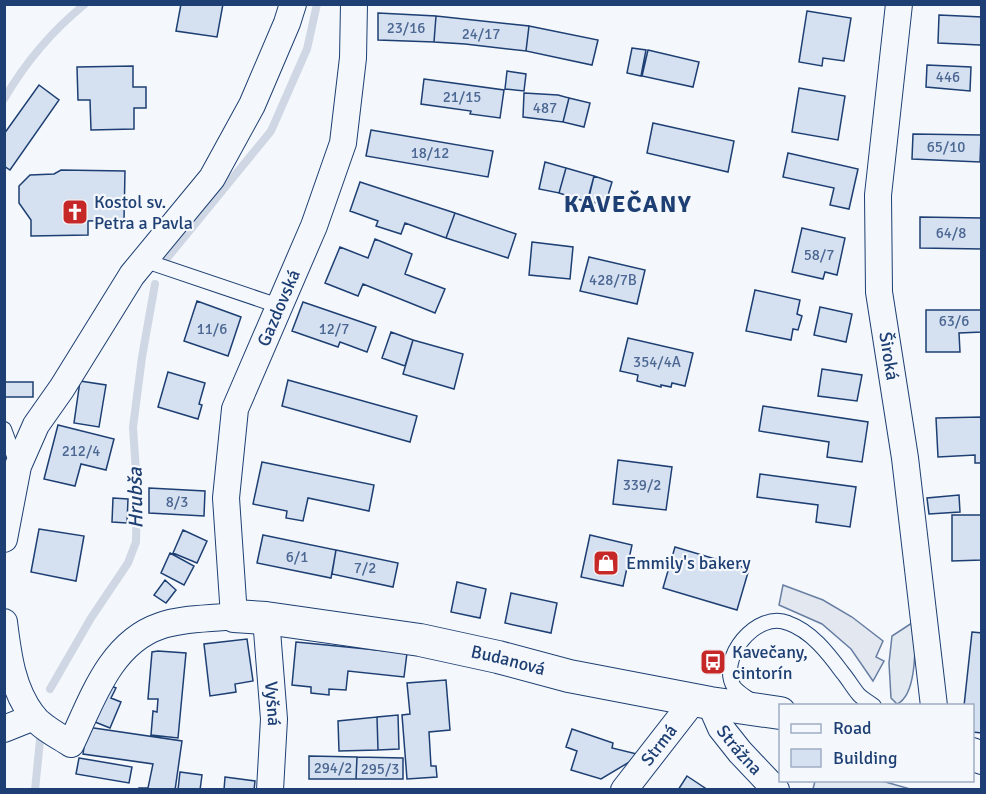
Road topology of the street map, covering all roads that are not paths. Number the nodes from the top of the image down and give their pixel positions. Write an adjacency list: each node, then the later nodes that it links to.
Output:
1 (293, 4): 4 (street)
2 (354, 4): 5 (street, Gazdovská)
3 (899, 4): 14 (street, Široká)
4 (143, 260): 5 (lane); 7 (street)
5 (279, 306): 9 (street, Gazdovská)
6 (4, 429): 7 (lane)
7 (18, 466): 8 (street)
8 (4, 539)
9 (234, 616): 10 (street, Budanová); 16 (street)
10 (266, 618): 12 (street, Budanová); 18 (street, Vyšná)
11 (4, 622): 16 (street)
12 (702, 702): 15 (street, Budanová); 19 (street, Strmá); 20 (street, Strážna)
13 (873, 704): 15 (lane)
14 (934, 704)
15 (772, 711)
16 (33, 717): 17 (street)
17 (4, 729)
18 (270, 789)
19 (624, 789)
20 (776, 789)

